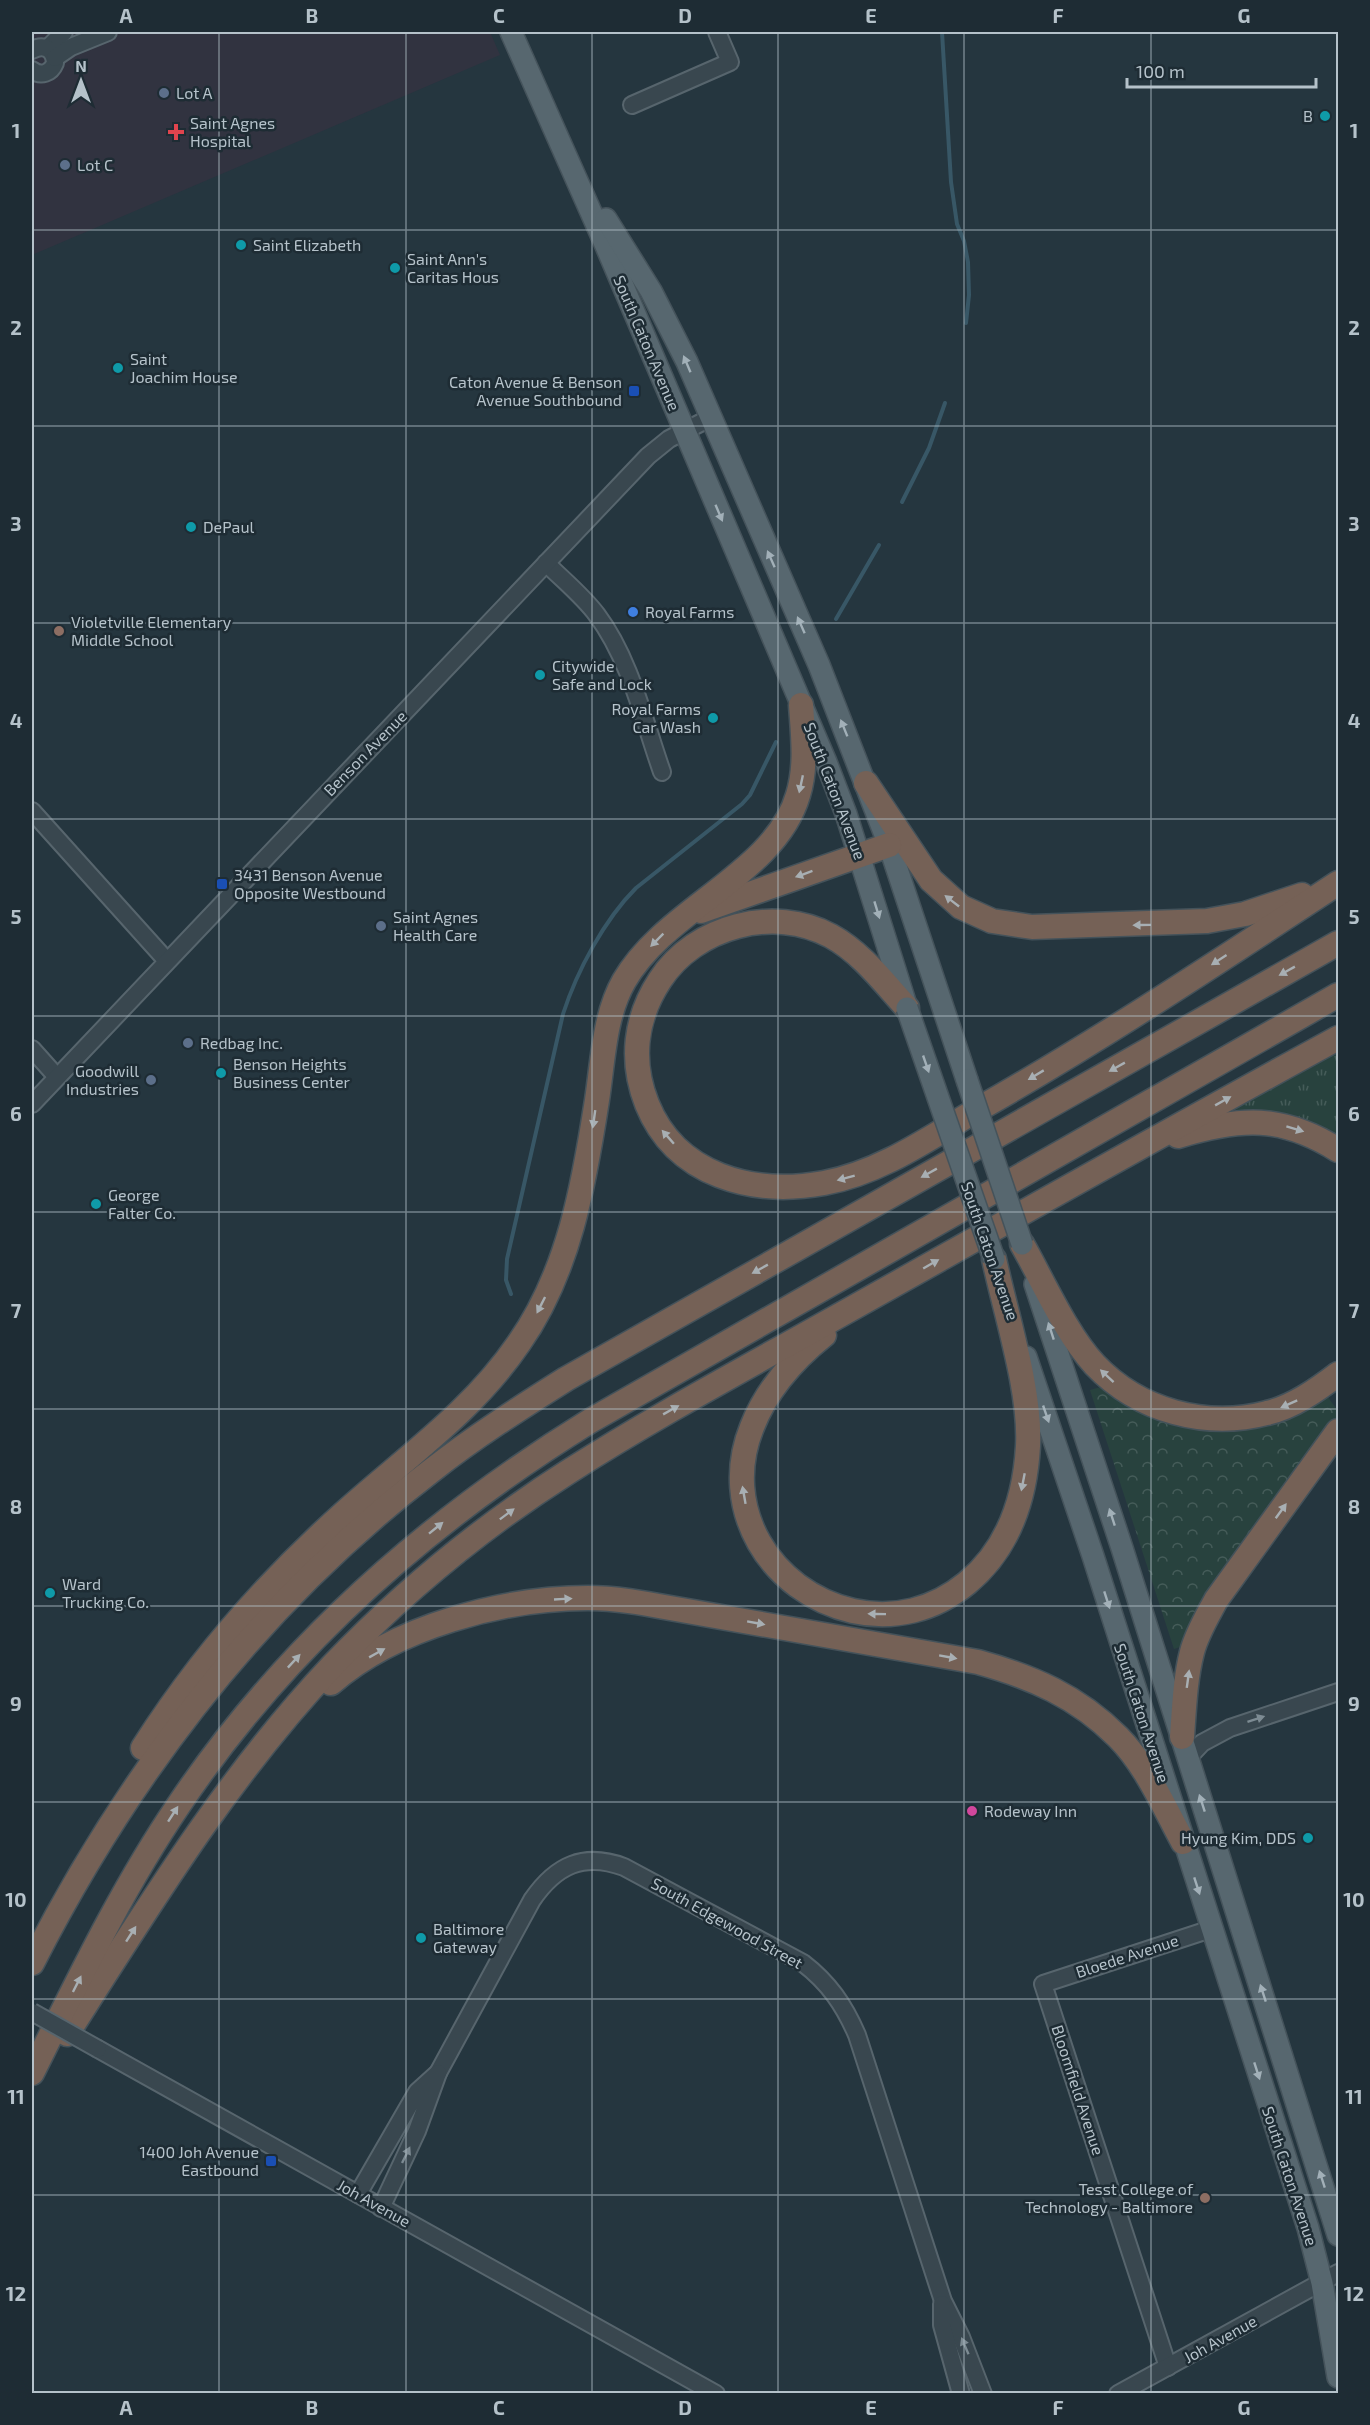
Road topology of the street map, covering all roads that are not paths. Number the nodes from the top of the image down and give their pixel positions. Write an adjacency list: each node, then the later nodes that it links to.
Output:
1 (64, 32): 5 (street)
2 (108, 32): 5 (street)
3 (511, 32): 8 (main road, South Caton Avenue)
4 (717, 32): 7 (street)
5 (45, 52): 6 (street)
6 (32, 70)
7 (632, 105)
8 (564, 153): 9 (main road, South Caton Avenue, one-way to 8); 10 (main road, South Caton Avenue)
9 (710, 418): 10 (street, Benson Avenue); 14 (main road, South Caton Avenue, one-way to 9)
10 (684, 430): 11 (street, Benson Avenue); 12 (main road, South Caton Avenue, one-way to 12)
11 (546, 563): 13 (street); 22 (street, Benson Avenue)
12 (801, 705): 17 (main road, South Caton Avenue); 20 (highway, one-way to 20)
13 (662, 772)
14 (866, 783): 16 (main road, South Caton Avenue); 18 (highway, one-way to 14)
15 (32, 811): 22 (street)
16 (889, 845): 17 (highway); 31 (main road, South Caton Avenue, bridge)
17 (859, 854): 20 (highway, one-way to 20); 24 (main road, South Caton Avenue, one-way to 24)
18 (1338, 876)
19 (1338, 883): 24 (highway, one-way to 24)
20 (677, 921): 41 (highway, one-way to 41)
21 (1338, 943): 42 (highway, one-way to 42)
22 (167, 961): 27 (street, Benson Avenue)
23 (1338, 995): 45 (highway, one-way to 23)
24 (907, 1008): 32 (main road, South Caton Avenue, one-way to 32, bridge)
25 (1338, 1038): 30 (highway, one-way to 25)
26 (32, 1049): 27 (street)
27 (57, 1077): 28 (street, Benson Avenue)
28 (32, 1104)
29 (1338, 1150): 30 (highway, one-way to 29)
30 (1098, 1169): 33 (highway, one-way to 30)
31 (1022, 1244): 34 (highway, one-way to 31); 37 (main road, South Caton Avenue, one-way to 31)
32 (994, 1259): 33 (highway, one-way to 33); 39 (main road, South Caton Avenue, one-way to 39)
33 (880, 1293): 38 (highway, one-way to 33)
34 (1338, 1374)
35 (1338, 1431): 37 (highway, one-way to 35)
36 (1338, 1692): 37 (street, one-way to 36)
37 (1185, 1747): 50 (main road, South Caton Avenue, one-way to 37)
38 (254, 1758): 39 (highway, one-way to 39); 47 (highway, one-way to 38)
39 (1183, 1842): 40 (main road, South Caton Avenue, one-way to 40)
40 (1211, 1929): 43 (street, Bloede Avenue); 51 (main road, South Caton Avenue, one-way to 51)
41 (32, 1955)
42 (32, 1963)
43 (1043, 1984): 53 (street, Bloomfield Avenue)
44 (32, 2012): 48 (street, Joh Avenue, bridge)
45 (32, 2073)
46 (438, 2073): 48 (street); 49 (street, one-way to 46); 52 (street, South Edgewood Street)
47 (32, 2089)
48 (358, 2194): 49 (street, Joh Avenue)
49 (381, 2208): 55 (street, Joh Avenue)
50 (1338, 2235)
51 (1330, 2278): 53 (street, Joh Avenue); 54 (main road, South Caton Avenue)
52 (943, 2301): 56 (street, South Edgewood Street); 57 (street, South Edgewood Street, one-way to 52)
53 (1168, 2367): 58 (street, Joh Avenue)
54 (1338, 2377)
55 (717, 2394)
56 (961, 2394)
57 (983, 2394)
58 (1118, 2394)

